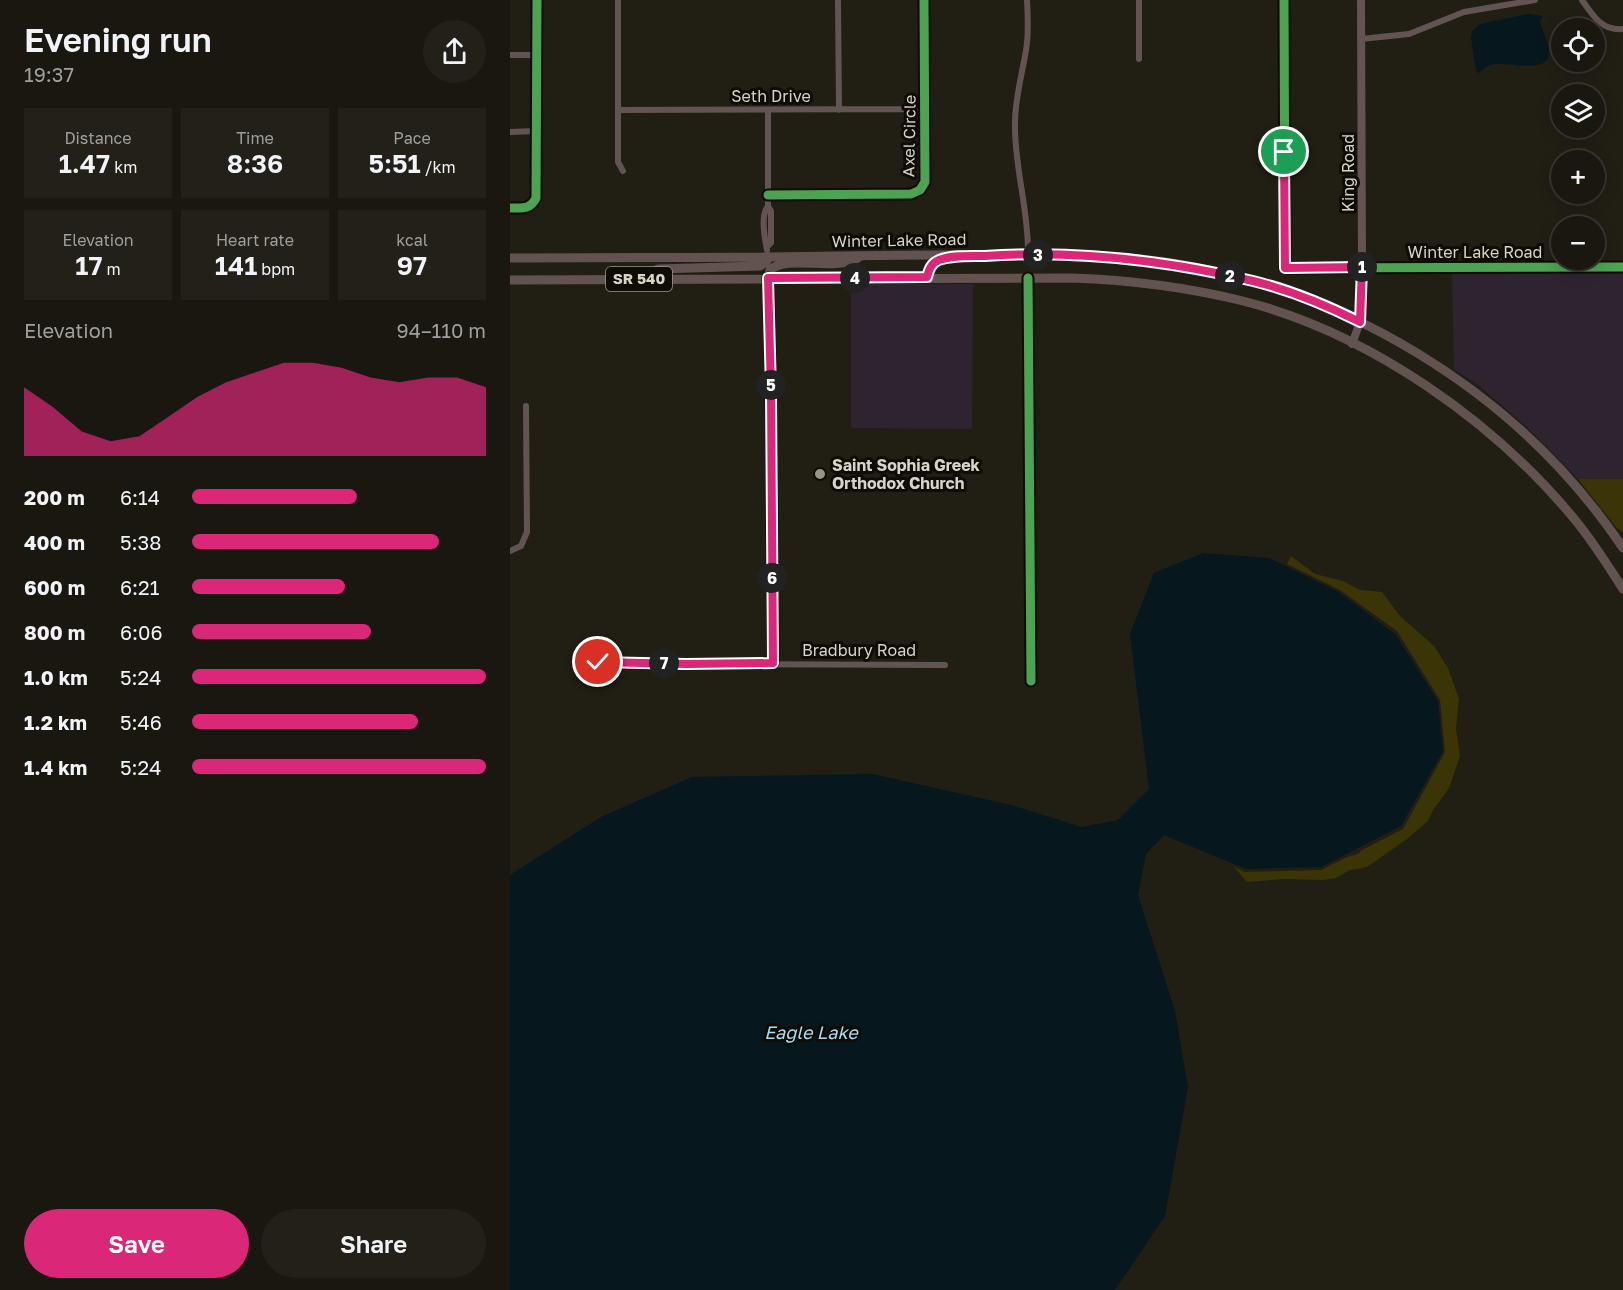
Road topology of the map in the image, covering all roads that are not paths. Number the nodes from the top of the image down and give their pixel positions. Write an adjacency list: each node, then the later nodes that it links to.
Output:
1 (537, 0): 14 (street)
2 (618, 0): 17 (street)
3 (838, 0): 19 (street)
4 (924, 0): 16 (street, Axel Circle)
5 (1027, 0): 28 (street)
6 (1139, 0): 15 (street)
7 (1284, 0): 30 (street)
8 (1361, 0): 12 (street, King Road)
9 (1535, 0): 12 (street)
10 (1582, 0): 11 (street)
11 (1623, 29)
12 (1361, 39): 30 (street, King Road)
13 (510, 55): 14 (street)
14 (537, 55): 20 (street)
15 (1139, 59)
16 (925, 109): 19 (street, Seth Drive); 23 (street, Axel Circle)
17 (618, 110): 18 (street, Seth Drive); 22 (street)
18 (768, 110): 19 (street, Seth Drive); 23 (street)
19 (839, 110)
20 (536, 131): 21 (street); 24 (street)
21 (510, 132)
22 (624, 171)
23 (768, 195): 25 (street)
24 (510, 208)
25 (767, 252): 26 (main road, Winter Lake Road / SR 540); 29 (main road, Winter Lake Road / SR 540); 35 (main road)
26 (863, 255): 27 (main road, Winter Lake Road / SR 540); 33 (main road)
27 (1000, 255): 28 (main road, Winter Lake Road / SR 540); 32 (main road)
28 (1028, 255): 37 (main road, Winter Lake Road / SR 540)
29 (510, 258)
30 (1362, 267): 31 (street, Winter Lake Road); 37 (street, King Road)
31 (1623, 267)
32 (927, 277): 33 (main road, SR 540); 34 (main road, SR 540)
33 (768, 278): 35 (main road, SR 540); 44 (street)
34 (1028, 278): 38 (main road, SR 540); 46 (street)
35 (644, 279): 36 (main road, SR 540)
36 (510, 280)
37 (1360, 322): 38 (street, King Road); 40 (main road, Winter Lake Road / SR 540)
38 (1352, 344): 42 (main road, SR 540)
39 (526, 406): 41 (street)
40 (1623, 548)
41 (510, 551)
42 (1623, 589)
43 (588, 662): 44 (street, Bradbury Road)
44 (773, 663): 45 (street, Bradbury Road)
45 (945, 665)
46 (1031, 681)

